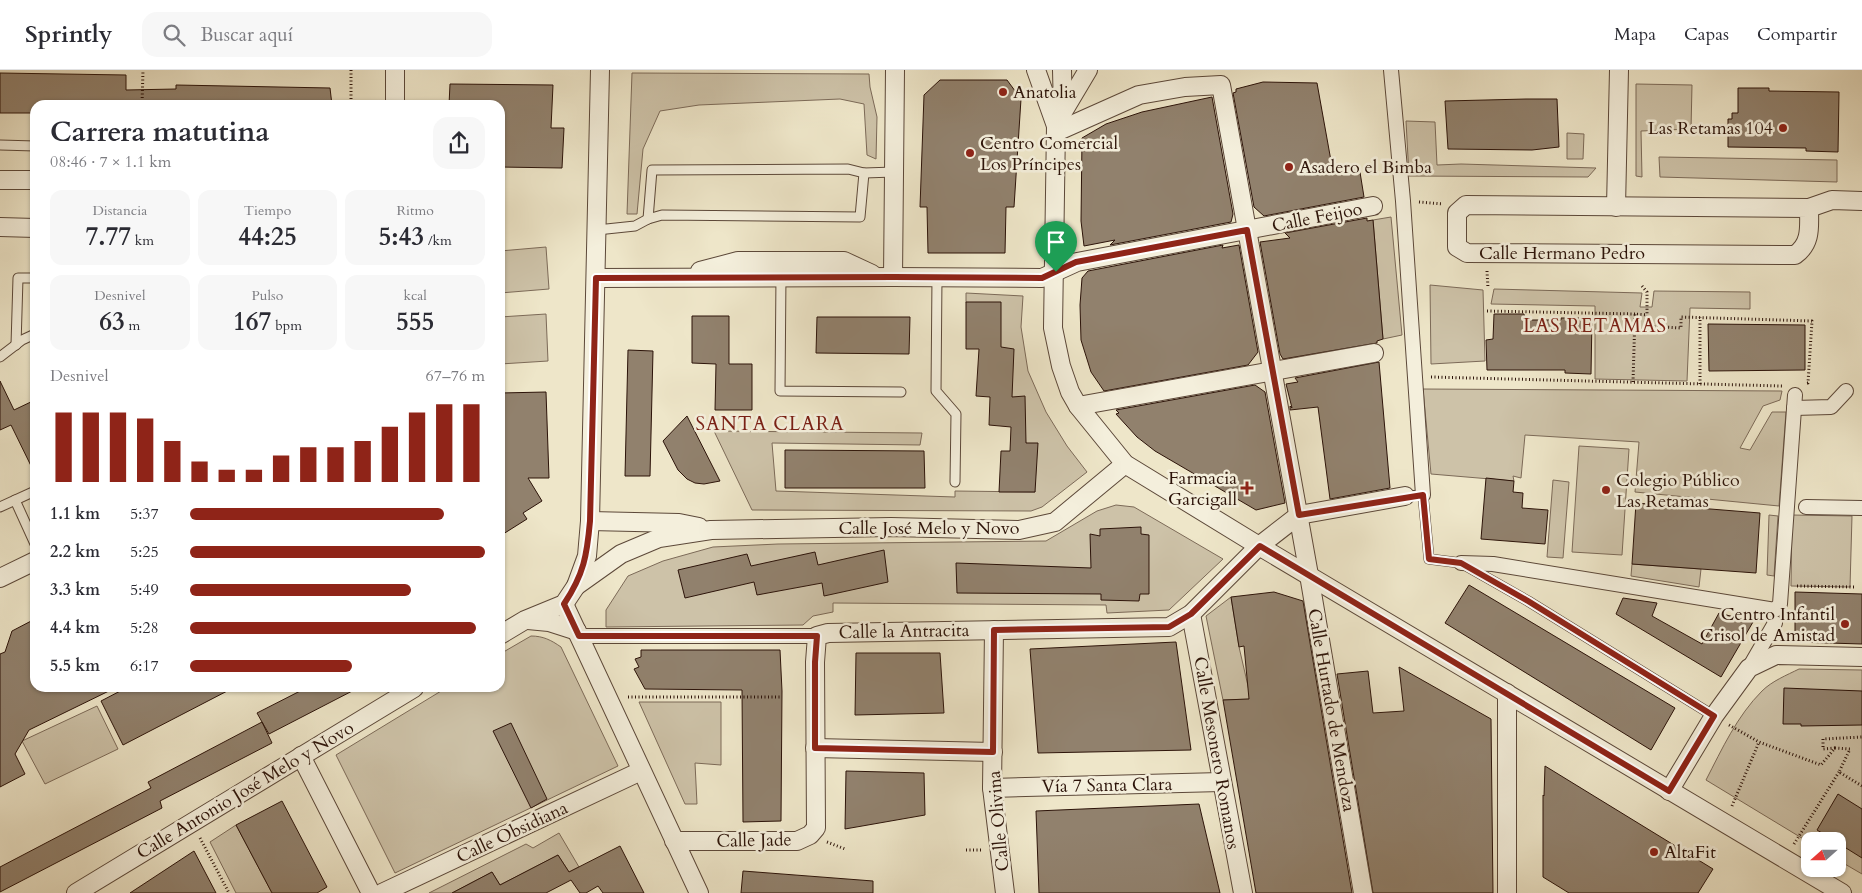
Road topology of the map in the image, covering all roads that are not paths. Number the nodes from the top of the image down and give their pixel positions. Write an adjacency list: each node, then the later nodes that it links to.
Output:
1 (395, 70): 9 (street)
2 (600, 70): 24 (street)
3 (895, 70): 13 (street)
4 (1036, 70): 10 (street)
5 (1062, 70): 10 (street)
6 (1088, 70): 10 (street)
7 (1391, 70): 43 (street)
8 (1619, 70): 19 (street)
9 (395, 100)
10 (1058, 123): 25 (street, Calle Hurtado de Mendoza); 27 (street)
11 (0, 145): 12 (lane)
12 (30, 146)
13 (894, 172): 14 (lane); 28 (street)
14 (864, 174): 21 (lane); 21 (lane)
15 (0, 180): 16 (street)
16 (30, 180)
17 (1862, 201): 20 (street, Calle Hermano Pedro)
18 (1373, 206): 25 (street, Calle Feijoo)
19 (1616, 207): 20 (street, Calle Hermano Pedro); 20 (street, Calle Hermano Pedro)
20 (1809, 208)
21 (648, 219): 24 (lane)
22 (0, 227): 23 (street)
23 (30, 228)
24 (597, 230): 31 (street)
25 (1247, 230): 27 (street, Calle Feijoo); 36 (street, Calle Hurtado de Mendoza)
26 (781, 269): 28 (street, Calle Feijoo); 31 (street, Calle Feijoo); 38 (lane)
27 (1056, 272): 29 (street, Calle Feijoo); 39 (street)
28 (885, 277): 29 (street, Calle Feijoo)
29 (937, 277): 41 (lane)
30 (30, 278): 33 (lane)
31 (596, 278): 50 (street)
32 (30, 337): 33 (lane)
33 (16, 345): 35 (lane)
34 (1374, 353): 36 (street)
35 (0, 357)
36 (1274, 372): 39 (street); 49 (street, Calle Hurtado de Mendoza)
37 (1846, 391): 46 (street)
38 (901, 392)
39 (1078, 406): 40 (street)
40 (1125, 464): 51 (street, Calle José Melo y Novo); 53 (street)
41 (955, 482)
42 (30, 493): 45 (lane)
43 (1423, 495): 44 (lane); 55 (lane)
44 (1405, 496): 49 (street)
45 (15, 500): 47 (lane); 52 (lane)
46 (1795, 506): 48 (street); 55 (street)
47 (0, 507)
48 (1862, 508)
49 (1299, 515): 53 (street, Calle la Antracita); 56 (street, Calle Hurtado de Mendoza)
50 (590, 521): 51 (street); 58 (street)
51 (711, 530): 58 (street)
52 (30, 533)
53 (1260, 546): 56 (street); 60 (street, Calle la Antracita)
54 (30, 563): 57 (street)
55 (1461, 563): 71 (lane)
56 (1310, 575): 70 (street); 86 (street, Calle Hurtado de Mendoza)
57 (0, 578)
58 (576, 586): 59 (street)
59 (564, 604): 61 (street); 65 (street)
60 (1191, 614): 63 (street, Calle la Antracita); 76 (street, Calle Mesonero Romanos)
61 (524, 620): 64 (street); 65 (street)
62 (1775, 623): 68 (street)
63 (994, 630): 66 (street, Calle la Antracita); 73 (street, Calle Olivina)
64 (505, 631)
65 (578, 634): 66 (street); 75 (street)
66 (817, 636): 72 (street, Calle Jade)
67 (1862, 657): 68 (street)
68 (1750, 668): 71 (street)
69 (407, 692): 74 (street, Calle Antonio José Melo y Novo)
70 (1507, 693): 78 (street); 87 (street)
71 (1714, 716): 78 (street)
72 (815, 748): 73 (street); 79 (street, Calle Jade)
73 (993, 752): 77 (street, Calle Olivina)
74 (302, 756): 80 (street, Calle Antonio José Melo y Novo); 81 (street)
75 (641, 771): 79 (street); 82 (street, Calle Obsidiana)
76 (1221, 782): 77 (street, Vía 7 Santa Clara); 85 (street, Calle Mesonero Romanos)
77 (992, 788): 84 (street, Calle Olivina)
78 (1669, 791): 88 (street)
79 (674, 841): 83 (street)
80 (86, 890)
81 (371, 893)
82 (382, 893)
83 (699, 893)
84 (1005, 893)
85 (1243, 893)
86 (1363, 893)
87 (1507, 893)
88 (1842, 893)

